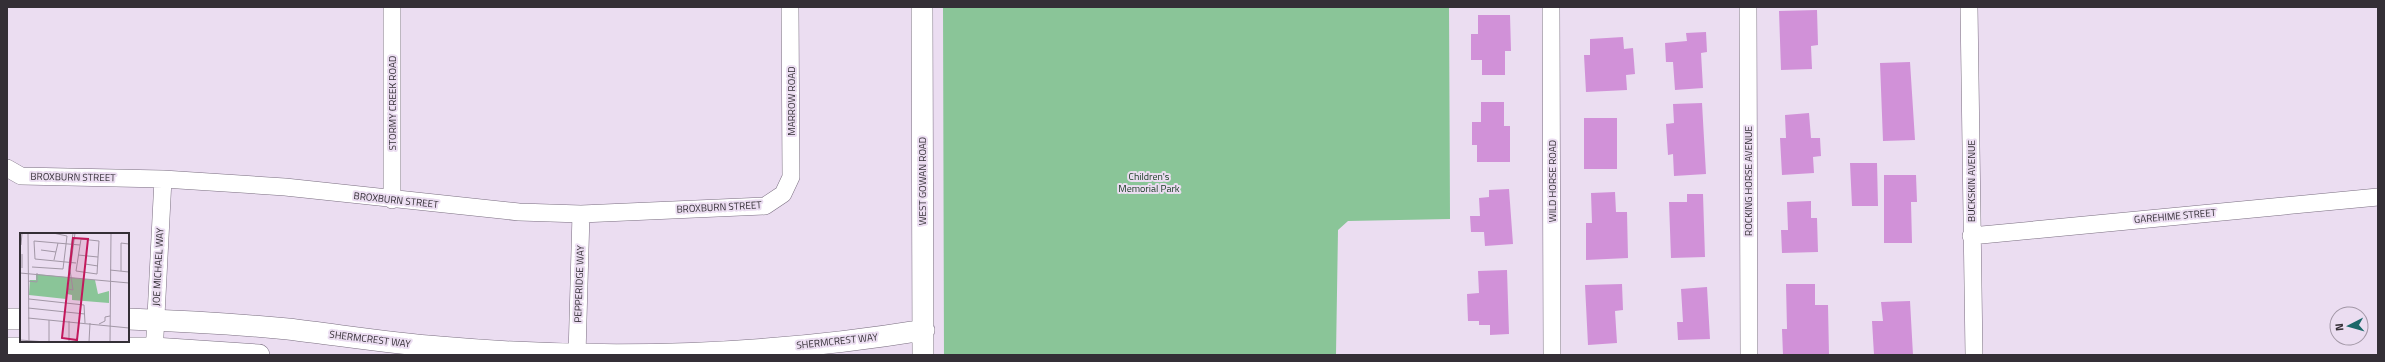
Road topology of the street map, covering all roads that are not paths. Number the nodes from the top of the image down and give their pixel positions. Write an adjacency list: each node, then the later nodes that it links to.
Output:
1 (392, 7): 11 (street, STORMY CREEK ROAD)
2 (790, 7): 9 (street, MARROW ROAD)
3 (922, 7): 18 (street, WEST GOWAN ROAD)
4 (1551, 7): 24 (street, WILD HORSE ROAD)
5 (1748, 7): 25 (street, ROCKING HORSE AVENUE)
6 (1969, 7): 13 (street, BUCKSKIN AVENUE)
7 (7, 168): 8 (street, BROXBURN STREET)
8 (163, 178): 11 (street, BROXBURN STREET); 17 (street, JOE MICHAEL WAY)
9 (783, 194): 12 (street, BROXBURN STREET)
10 (2378, 197): 13 (street, GAREHIME STREET)
11 (392, 200): 12 (street, BROXBURN STREET)
12 (581, 214): 22 (street, PEPPERIDGE WAY)
13 (1971, 236): 26 (street, BUCKSKIN AVENUE)
14 (20, 319): 16 (street)
15 (129, 319): 17 (street, SHERMCREST WAY)
16 (7, 320)
17 (156, 320): 20 (street, JOE MICHAEL WAY); 22 (street, SHERMCREST WAY)
18 (924, 330): 22 (street, SHERMCREST WAY); 23 (street, WEST GOWAN ROAD)
19 (7, 348): 20 (street)
20 (154, 352): 21 (street)
21 (259, 355)
22 (577, 355)
23 (923, 355)
24 (1552, 355)
25 (1749, 355)
26 (1974, 355)

